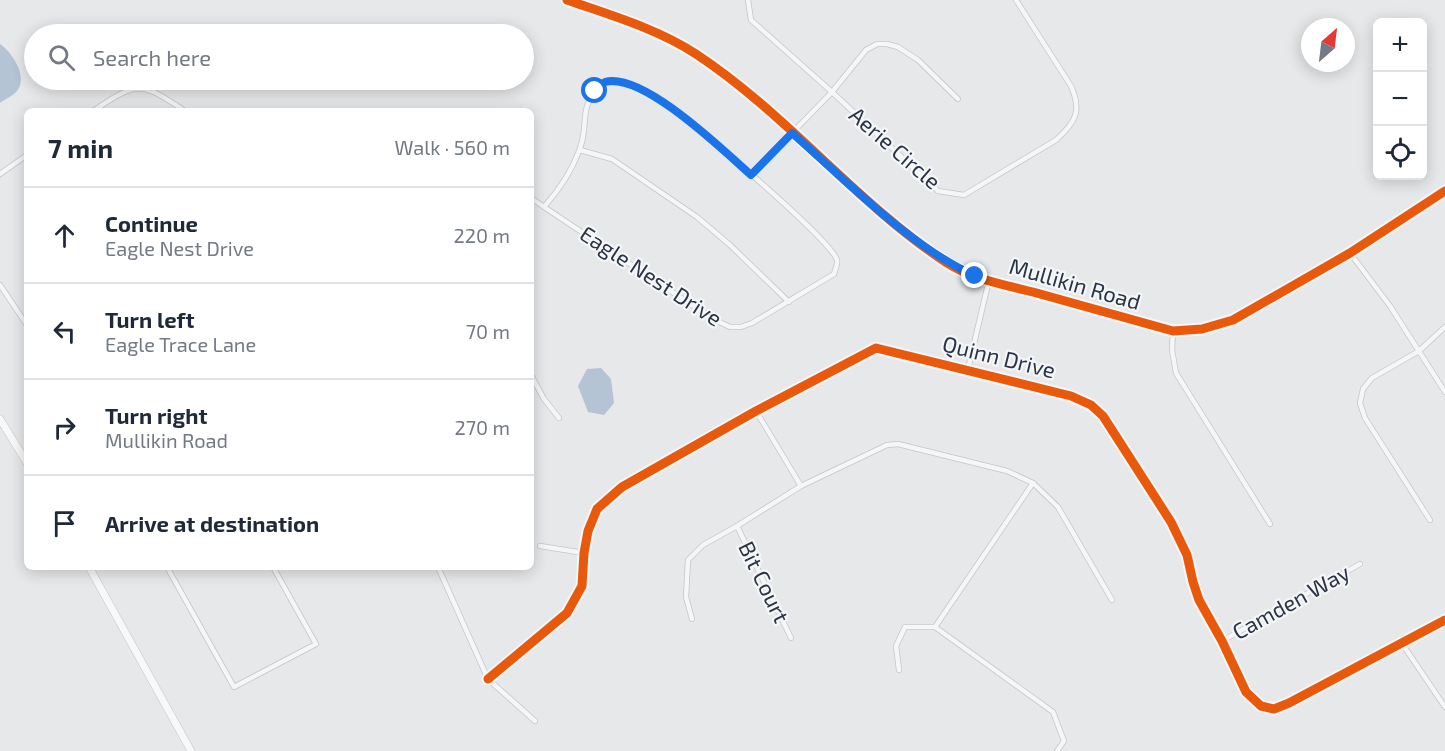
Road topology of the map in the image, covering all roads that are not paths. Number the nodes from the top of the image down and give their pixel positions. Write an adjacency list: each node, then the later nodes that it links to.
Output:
1 (567, 0): 10 (street, Mullikin Road)
2 (748, 0): 6 (street, Aerie Circle)
3 (1016, 0): 6 (street, Aerie Circle)
4 (128, 90): 8 (street)
5 (150, 90): 9 (street)
6 (832, 92): 7 (street); 10 (street)
7 (958, 99)
8 (98, 108)
9 (181, 108)
10 (792, 133): 14 (street); 19 (street, Mullikin Road)
11 (580, 150): 14 (street, Eagle Nest Drive); 17 (street, Eagle Nest Drive); 21 (street)
12 (24, 157): 13 (street)
13 (0, 174)
14 (751, 175): 21 (street, Eagle Nest Drive)
15 (1445, 191): 18 (street, Mullikin Road)
16 (534, 200): 17 (street, Eagle Nest Drive)
17 (544, 207): 21 (street, Eagle Nest Drive)
18 (1350, 254): 24 (street, Mullikin Road); 25 (street)
19 (989, 280): 24 (street, Mullikin Road); 26 (street)
20 (0, 285): 22 (street)
21 (789, 302)
22 (24, 321)
23 (1445, 327): 25 (street)
24 (1173, 331): 36 (street)
25 (1419, 351): 28 (street); 35 (street)
26 (968, 369): 29 (street, Quinn Drive); 50 (street, Quinn Drive)
27 (534, 381): 30 (street)
28 (1445, 392)
29 (756, 411): 34 (street); 39 (street, Quinn Drive)
30 (559, 418)
31 (0, 419): 32 (main road)
32 (24, 458)
33 (1033, 483): 34 (street); 45 (street); 48 (street)
34 (801, 486): 37 (street)
35 (1430, 520)
36 (1270, 524)
37 (737, 526): 46 (street); 49 (street, Bit Court)
38 (540, 546): 39 (street)
39 (584, 553): 53 (street, Quinn Drive)
40 (1360, 564): 50 (street, Camden Way)
41 (91, 570): 56 (main road)
42 (169, 570): 43 (street)
43 (275, 570)
44 (439, 570): 53 (street)
45 (1112, 600)
46 (692, 619)
47 (1445, 620): 51 (street, Quinn Drive)
48 (935, 627): 52 (street); 57 (street)
49 (791, 638)
50 (1222, 640): 51 (street, Quinn Drive)
51 (1401, 642): 54 (street)
52 (899, 670)
53 (488, 679): 55 (street)
54 (1445, 707)
55 (535, 721)
56 (192, 751)
57 (1058, 751)

